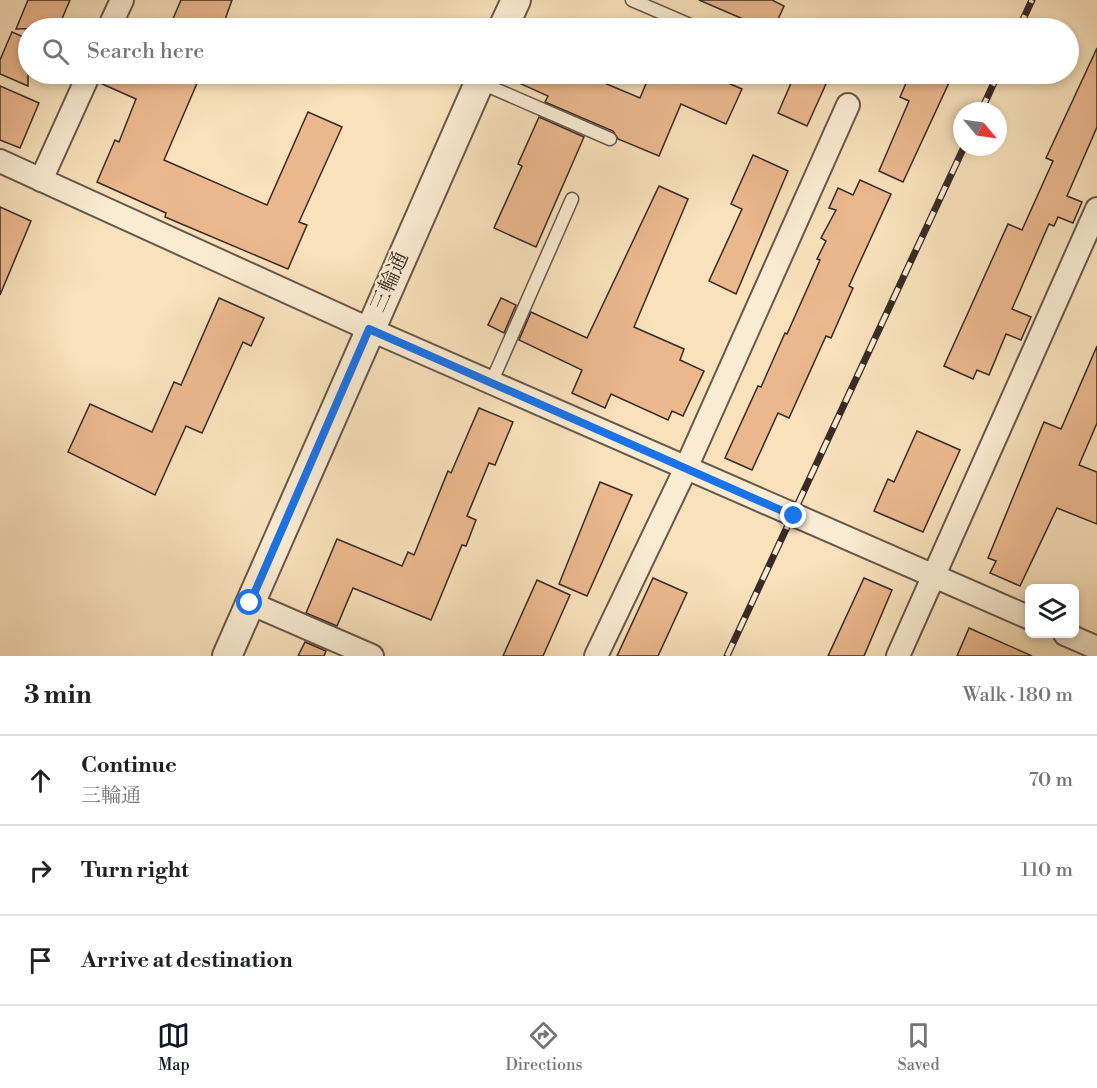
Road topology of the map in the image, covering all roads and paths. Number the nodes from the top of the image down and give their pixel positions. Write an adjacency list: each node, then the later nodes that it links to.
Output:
1 (122, 0): 4 (street)
2 (516, 0): 5 (street)
3 (632, 0): 6 (lane)
4 (114, 18)
5 (508, 18)
6 (674, 18)
7 (84, 84): 13 (street)
8 (478, 84): 16 (street, 三輪通)
9 (494, 84): 11 (lane)
10 (848, 105): 18 (street)
11 (610, 139)
12 (0, 161): 13 (street)
13 (41, 180): 16 (street)
14 (572, 200): 17 (lane)
15 (1097, 209): 19 (street)
16 (369, 329): 17 (street); 20 (street, 三輪通)
17 (491, 383): 18 (street)
18 (686, 468): 19 (street); 26 (street)
19 (934, 576): 21 (street); 27 (street)
20 (250, 603): 24 (street, 三輪通); 25 (street)
21 (1025, 616)
22 (1076, 638): 23 (street)
23 (1097, 648)
24 (227, 656)
25 (372, 656)
26 (596, 656)
27 (898, 656)

